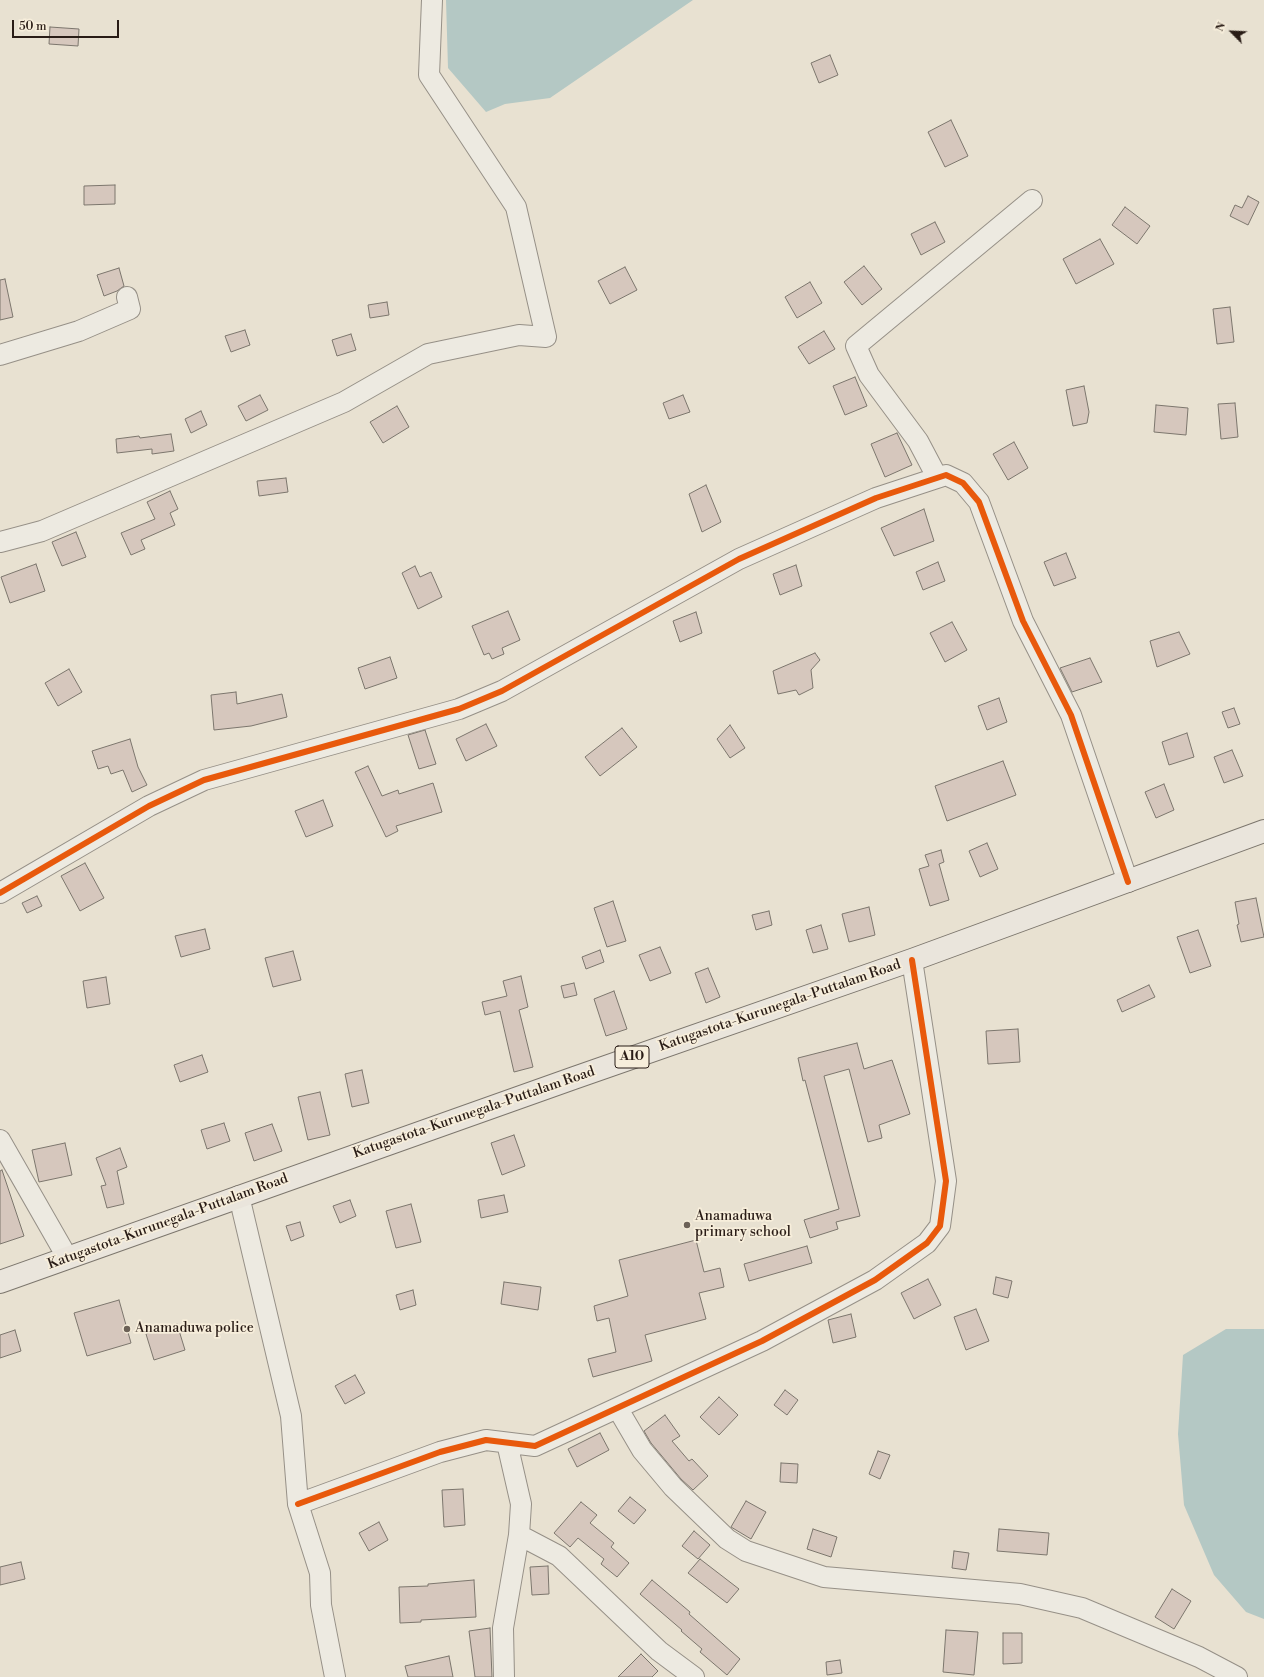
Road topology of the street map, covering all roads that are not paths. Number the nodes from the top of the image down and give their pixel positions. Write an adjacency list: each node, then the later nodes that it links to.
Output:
1 (432, 0): 6 (street)
2 (1032, 200): 5 (street)
3 (127, 297): 4 (street)
4 (0, 355)
5 (937, 477): 8 (street); 9 (street)
6 (0, 542)
7 (1264, 831): 8 (highway, Katugastota-Kurunegala-Puttalam Road / A10)
8 (1128, 882): 10 (highway, Katugastota-Kurunegala-Puttalam Road / A10)
9 (0, 892)
10 (912, 960): 12 (highway, Katugastota-Kurunegala-Puttalam Road / A10); 15 (street)
11 (0, 1140): 13 (street)
12 (239, 1196): 13 (highway, Katugastota-Kurunegala-Puttalam Road / A10); 17 (street)
13 (67, 1257): 14 (highway, Katugastota-Kurunegala-Puttalam Road / A10)
14 (0, 1282)
15 (618, 1409): 16 (street); 22 (street)
16 (507, 1443): 17 (street); 18 (street)
17 (298, 1504): 19 (street)
18 (519, 1535): 20 (street); 21 (street)
19 (335, 1677)
20 (504, 1677)
21 (694, 1677)
22 (1237, 1677)

